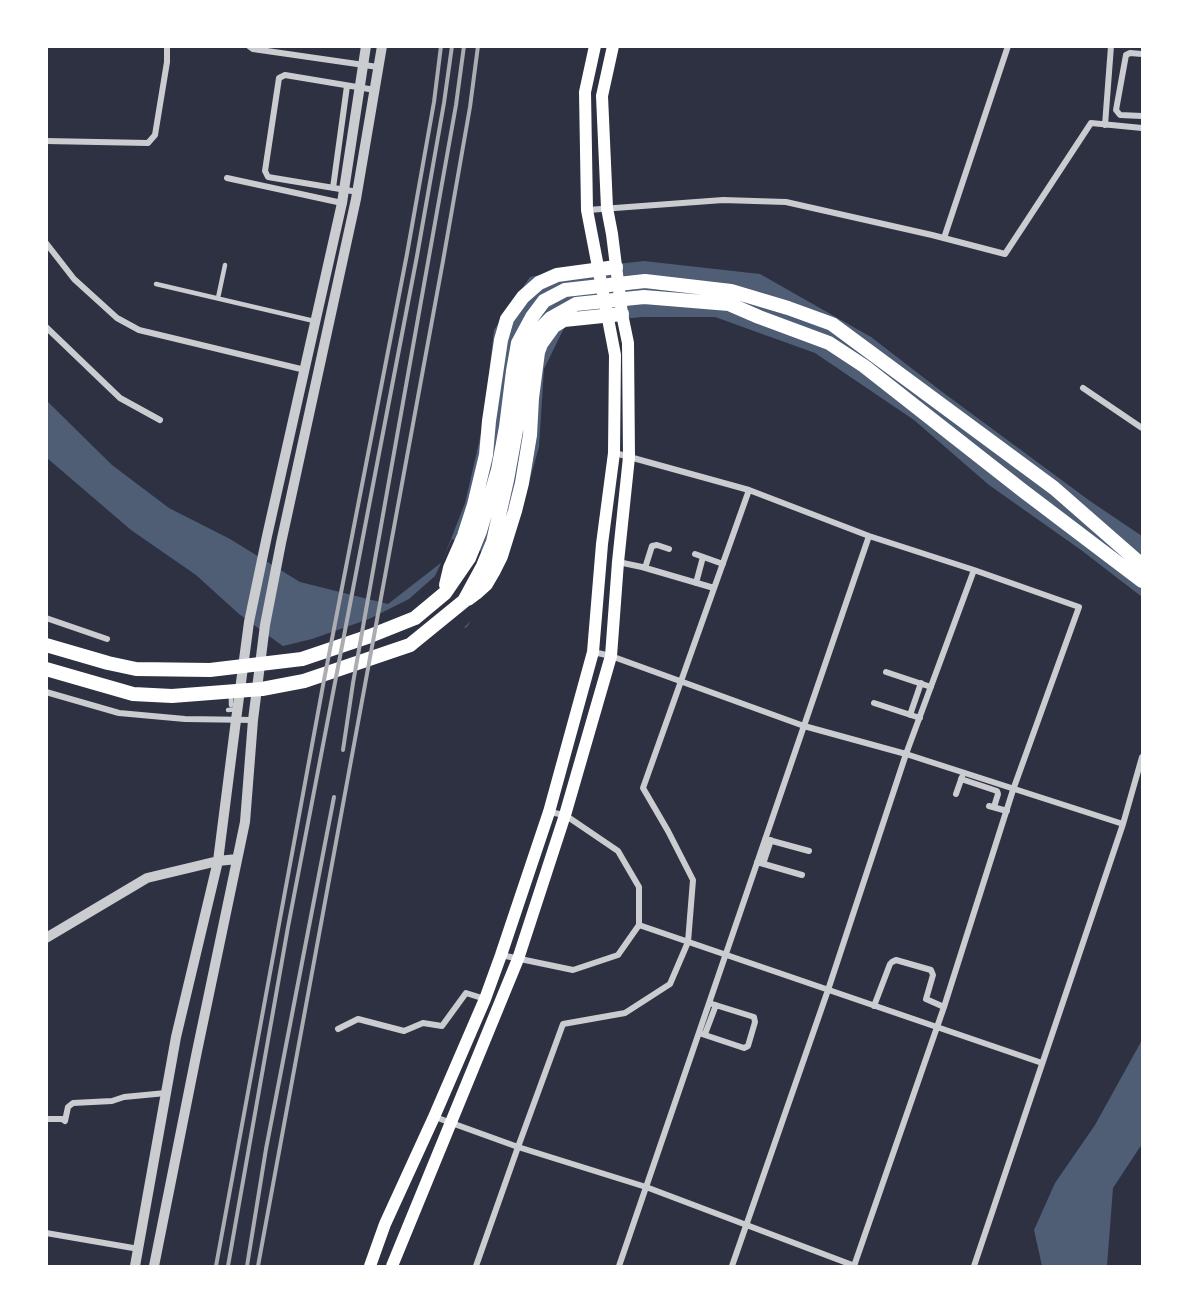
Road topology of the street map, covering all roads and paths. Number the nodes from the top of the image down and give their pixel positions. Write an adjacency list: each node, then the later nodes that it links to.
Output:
1 (167, 46): 18 (street)
2 (249, 46): 10 (street)
3 (366, 46): 10 (street)
4 (382, 46): 11 (street)
5 (595, 46): 25 (main road)
6 (613, 46): 24 (main road)
7 (1008, 46): 26 (street)
8 (1112, 46): 16 (street)
9 (1143, 54): 15 (street)
10 (363, 66): 11 (street); 13 (street)
11 (378, 67): 14 (street)
12 (347, 86): 13 (street); 20 (street); 20 (street)
13 (360, 88): 14 (street); 21 (street)
14 (375, 90): 22 (street)
15 (1143, 116)
16 (1106, 125): 17 (street); 26 (street)
17 (1143, 128)
18 (46, 141)
19 (227, 178): 23 (street)
20 (333, 188): 21 (street)
21 (345, 191): 22 (street); 23 (street)
22 (358, 192): 75 (street)
23 (342, 203): 35 (street)
24 (607, 208): 25 (street); 26 (street); 29 (main road)
25 (587, 210): 30 (main road)
26 (944, 238)
27 (46, 243): 37 (street)
28 (225, 265): 32 (lane)
29 (616, 267): 30 (main road); 33 (main road)
30 (598, 269): 34 (main road); 58 (main road)
31 (156, 284): 32 (lane)
32 (218, 298): 35 (lane)
33 (622, 314): 34 (main road); 42 (main road)
34 (607, 315): 41 (main road); 59 (main road)
35 (316, 321): 37 (street)
36 (46, 327): 39 (street)
37 (305, 370): 72 (street)
38 (1083, 388): 40 (street)
39 (160, 420)
40 (1143, 428)
41 (614, 453): 42 (street); 45 (main road)
42 (629, 457): 43 (street); 46 (main road)
43 (749, 490): 44 (street); 51 (street)
44 (869, 536): 54 (street); 76 (street)
45 (602, 544): 46 (main road); 63 (main road)
46 (619, 548): 50 (main road)
47 (669, 549): 53 (street)
48 (695, 554): 49 (street)
49 (704, 557): 51 (street); 56 (street)
50 (618, 562): 53 (street); 64 (main road)
51 (723, 564): 57 (street)
52 (1143, 565): 58 (main road)
53 (645, 568): 56 (street)
54 (974, 570): 69 (street); 81 (street)
55 (1143, 581): 59 (main road)
56 (696, 583): 57 (street)
57 (714, 588): 67 (street)
58 (445, 593): 62 (main road)
59 (464, 601): 72 (main road)
60 (46, 618): 61 (street)
61 (107, 639)
62 (46, 645)
63 (592, 652): 64 (street); 86 (main road)
64 (611, 656): 67 (street); 87 (main road)
65 (46, 669): 72 (main road)
66 (886, 672): 68 (street)
67 (682, 681): 76 (street); 97 (street)
68 (921, 683): 69 (street); 73 (street)
69 (931, 687): 74 (street)
70 (46, 692): 72 (street)
71 (874, 703): 73 (street)
72 (233, 707): 75 (street); 92 (street)
73 (910, 715): 74 (street)
74 (920, 718): 77 (street)
75 (254, 720): 91 (street)
76 (804, 726): 77 (street); 89 (street)
77 (906, 754): 79 (street); 101 (street)
78 (1143, 757): 88 (street)
79 (962, 776): 80 (street); 82 (street)
80 (986, 784): 81 (street); 83 (street)
81 (1013, 790): 84 (street); 88 (street)
82 (956, 794)
83 (997, 798): 84 (street); 85 (street)
84 (1009, 802): 85 (street)
85 (1006, 811): 105 (street)
86 (549, 812): 87 (street); 98 (main road)
87 (565, 815): 95 (street); 100 (main road)
88 (1123, 824): 109 (street)
89 (768, 840): 90 (street); 93 (street)
90 (809, 851)
91 (237, 859): 92 (street); 122 (street)
92 (218, 861): 96 (street); 110 (street)
93 (760, 863): 94 (street); 99 (street)
94 (802, 875)
95 (639, 926): 97 (street); 100 (street)
96 (46, 938)
97 (688, 942): 99 (street); 114 (street)
98 (501, 955): 100 (street); 102 (main road)
99 (725, 955): 101 (street); 103 (street)
100 (518, 959): 113 (main road)
101 (828, 990): 104 (street); 116 (street)
102 (485, 999): 107 (street); 111 (main road)
103 (712, 1004): 108 (street); 108 (street)
104 (874, 1006): 105 (street); 106 (street)
105 (944, 1006): 106 (street)
106 (937, 1027): 109 (street); 128 (street)
107 (338, 1029)
108 (702, 1034): 115 (street)
109 (1042, 1063): 129 (street)
110 (166, 1093): 112 (street); 120 (street)
111 (434, 1117): 113 (street); 118 (main road)
112 (46, 1119)
113 (451, 1123): 114 (street); 119 (main road)
114 (518, 1147): 115 (street); 125 (street)
115 (646, 1187): 116 (street); 126 (street)
116 (746, 1224): 127 (street); 128 (street)
117 (46, 1233): 120 (street)
118 (380, 1237): 119 (main road); 123 (main road)
119 (400, 1246): 124 (main road)
120 (139, 1249): 121 (street)
121 (135, 1266)
122 (154, 1266)
123 (370, 1266)
124 (392, 1266)
125 (476, 1266)
126 (619, 1266)
127 (732, 1266)
128 (855, 1266)
129 (974, 1266)

